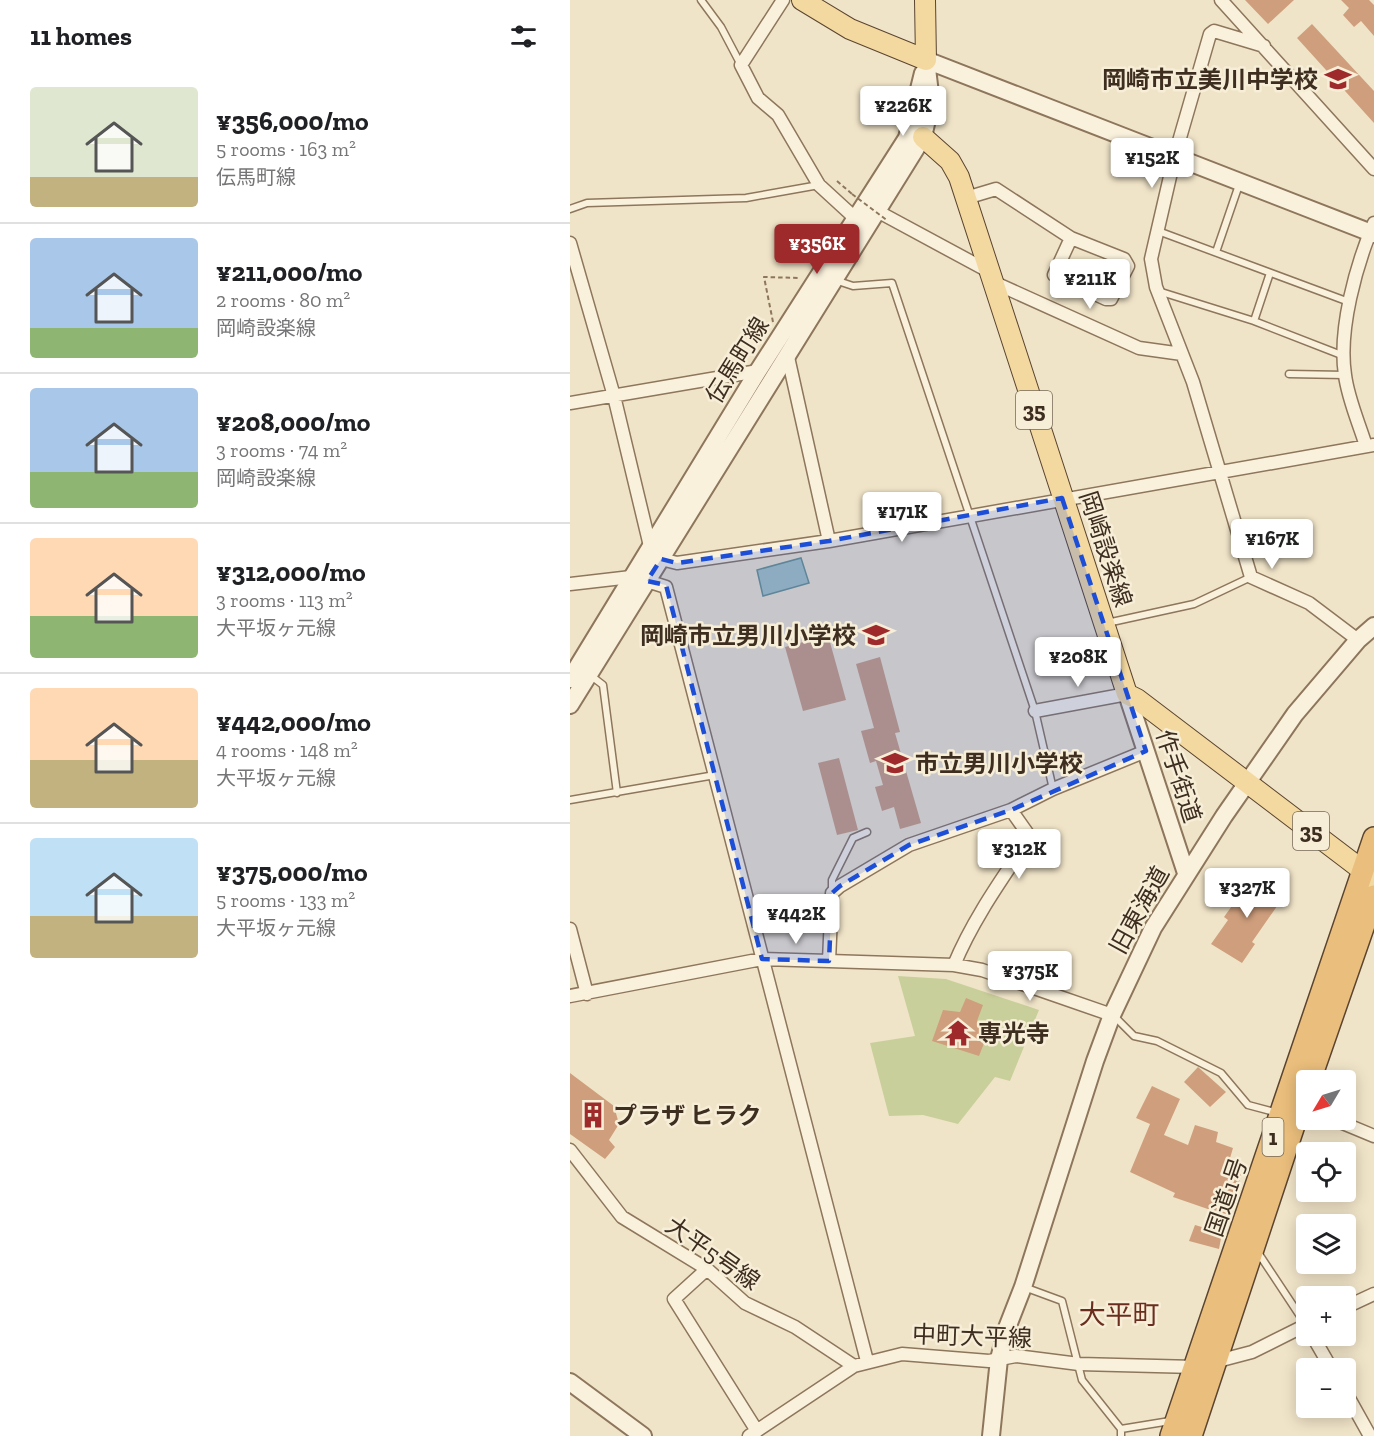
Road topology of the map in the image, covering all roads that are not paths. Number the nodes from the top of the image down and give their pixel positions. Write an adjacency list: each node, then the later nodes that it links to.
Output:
1 (701, 0): 8 (lane)
2 (783, 0): 8 (street)
3 (802, 0): 7 (main road)
4 (925, 0): 7 (main road)
5 (1221, 0): 6 (street)
6 (1264, 46): 10 (street); 11 (street)
7 (926, 60): 9 (street, 伝馬町線); 10 (street); 17 (street, 伝馬町線)
8 (741, 65): 13 (street)
9 (923, 137): 14 (main road, 岡崎設楽線 / 35); 16 (street, 伝馬町線)
10 (1175, 155): 12 (street); 19 (street)
11 (1374, 169)
12 (1240, 181): 18 (street); 22 (lane)
13 (819, 185): 15 (lane); 17 (street)
14 (966, 198): 20 (street); 24 (main road, 岡崎設楽線 / 35)
15 (570, 209)
16 (882, 216): 24 (street); 25 (street, 伝馬町線)
17 (855, 218): 32 (street, 伝馬町線)
18 (1373, 229): 27 (street)
19 (1158, 231): 22 (lane); 26 (street)
20 (1071, 238): 20 (street)
21 (570, 243): 35 (street)
22 (1216, 252): 23 (lane)
23 (1270, 273): 27 (lane); 28 (lane)
24 (991, 277): 29 (street); 39 (main road, 岡崎設楽線 / 35)
25 (835, 279): 31 (street, 伝馬町線); 40 (lane)
26 (1158, 291): 28 (lane); 29 (street)
27 (1350, 303): 30 (street)
28 (1254, 321): 30 (lane)
29 (1182, 354): 38 (street)
30 (1345, 356): 34 (street)
31 (788, 357): 41 (street); 42 (street, 伝馬町線)
32 (758, 371): 35 (street); 42 (street, 伝馬町線)
33 (1289, 374): 34 (lane)
34 (1345, 375): 37 (street)
35 (614, 396): 36 (street); 42 (street)
36 (570, 403)
37 (1370, 446): 38 (street)
38 (1218, 472): 39 (street); 43 (street)
39 (1062, 498): 40 (street); 46 (main road, 岡崎設楽線 / 35)
40 (969, 516): 41 (street); 53 (lane)
41 (829, 541): 42 (street)
42 (655, 552): 44 (street, 伝馬町線)
43 (1251, 578): 46 (lane); 48 (street)
44 (639, 579): 45 (street); 49 (street, 伝馬町線); 50 (street, 伝馬町線); 55 (street)
45 (570, 584)
46 (1104, 624): 51 (main road, 岡崎設楽線 / 35)
47 (1374, 627): 48 (street, 旧東海道)
48 (1358, 640): 56 (street, 旧東海道)
49 (589, 674): 52 (street, 伝馬町線); 58 (lane)
50 (570, 679)
51 (1127, 694): 53 (street); 54 (street, 作手街道); 56 (main road, 35)
52 (570, 705)
53 (1035, 711): 57 (lane)
54 (1146, 751): 57 (street); 63 (street, 作手街道)
55 (715, 775): 58 (lane); 68 (street)
56 (1248, 783): 63 (street, 旧東海道); 64 (main road, 35)
57 (1053, 789): 60 (street)
58 (617, 793): 59 (lane)
59 (570, 800)
60 (1011, 810): 65 (street); 70 (street)
61 (867, 832): 65 (lane)
62 (1374, 838): 64 (highway, 国道1号 / 1)
63 (1186, 873): 73 (street, 旧東海道)
64 (1368, 874): 75 (highway, 国道1号 / 1)
65 (832, 893): 69 (street)
66 (1374, 896): 74 (highway)
67 (570, 929): 71 (street)
68 (762, 959): 69 (street); 71 (street); 88 (street)
69 (829, 961): 70 (street)
70 (954, 966): 73 (street)
71 (586, 994): 72 (street)
72 (570, 996)
73 (1113, 1015): 75 (lane); 82 (street, 旧東海道)
74 (1313, 1070)
75 (1281, 1114): 92 (highway, 国道1号 / 1)
76 (1296, 1127): 80 (highway, 国道1号 / 1)
77 (1356, 1129): 78 (street)
78 (1374, 1136)
79 (570, 1150): 81 (street, 大平5号線)
80 (1255, 1248): 85 (lane); 89 (highway, 国道1号 / 1)
81 (707, 1269): 91 (street, 大平5号線); 97 (street)
82 (1023, 1287): 87 (street, 旧東海道); 90 (lane)
83 (1374, 1294): 84 (street)
84 (1356, 1302)
85 (1296, 1311)
86 (1296, 1331): 89 (street, 中町大平線)
87 (999, 1359): 88 (street, 中町大平線); 90 (street, 中町大平線); 99 (street, 旧東海道)
88 (867, 1361): 91 (street, 中町大平線)
89 (1216, 1362): 92 (street, 中町大平線); 100 (highway, 国道1号 / 1)
90 (1078, 1364): 92 (street, 中町大平線); 96 (lane)
91 (854, 1366): 97 (street, 中町大平線)
92 (1195, 1367): 95 (highway, 国道1号 / 1)
93 (570, 1382): 98 (street)
94 (1356, 1411): 101 (street)
95 (1175, 1428): 96 (lane)
96 (1121, 1432)
97 (753, 1433)
98 (643, 1436)
99 (991, 1436)
100 (1191, 1436)
101 (1370, 1436)

